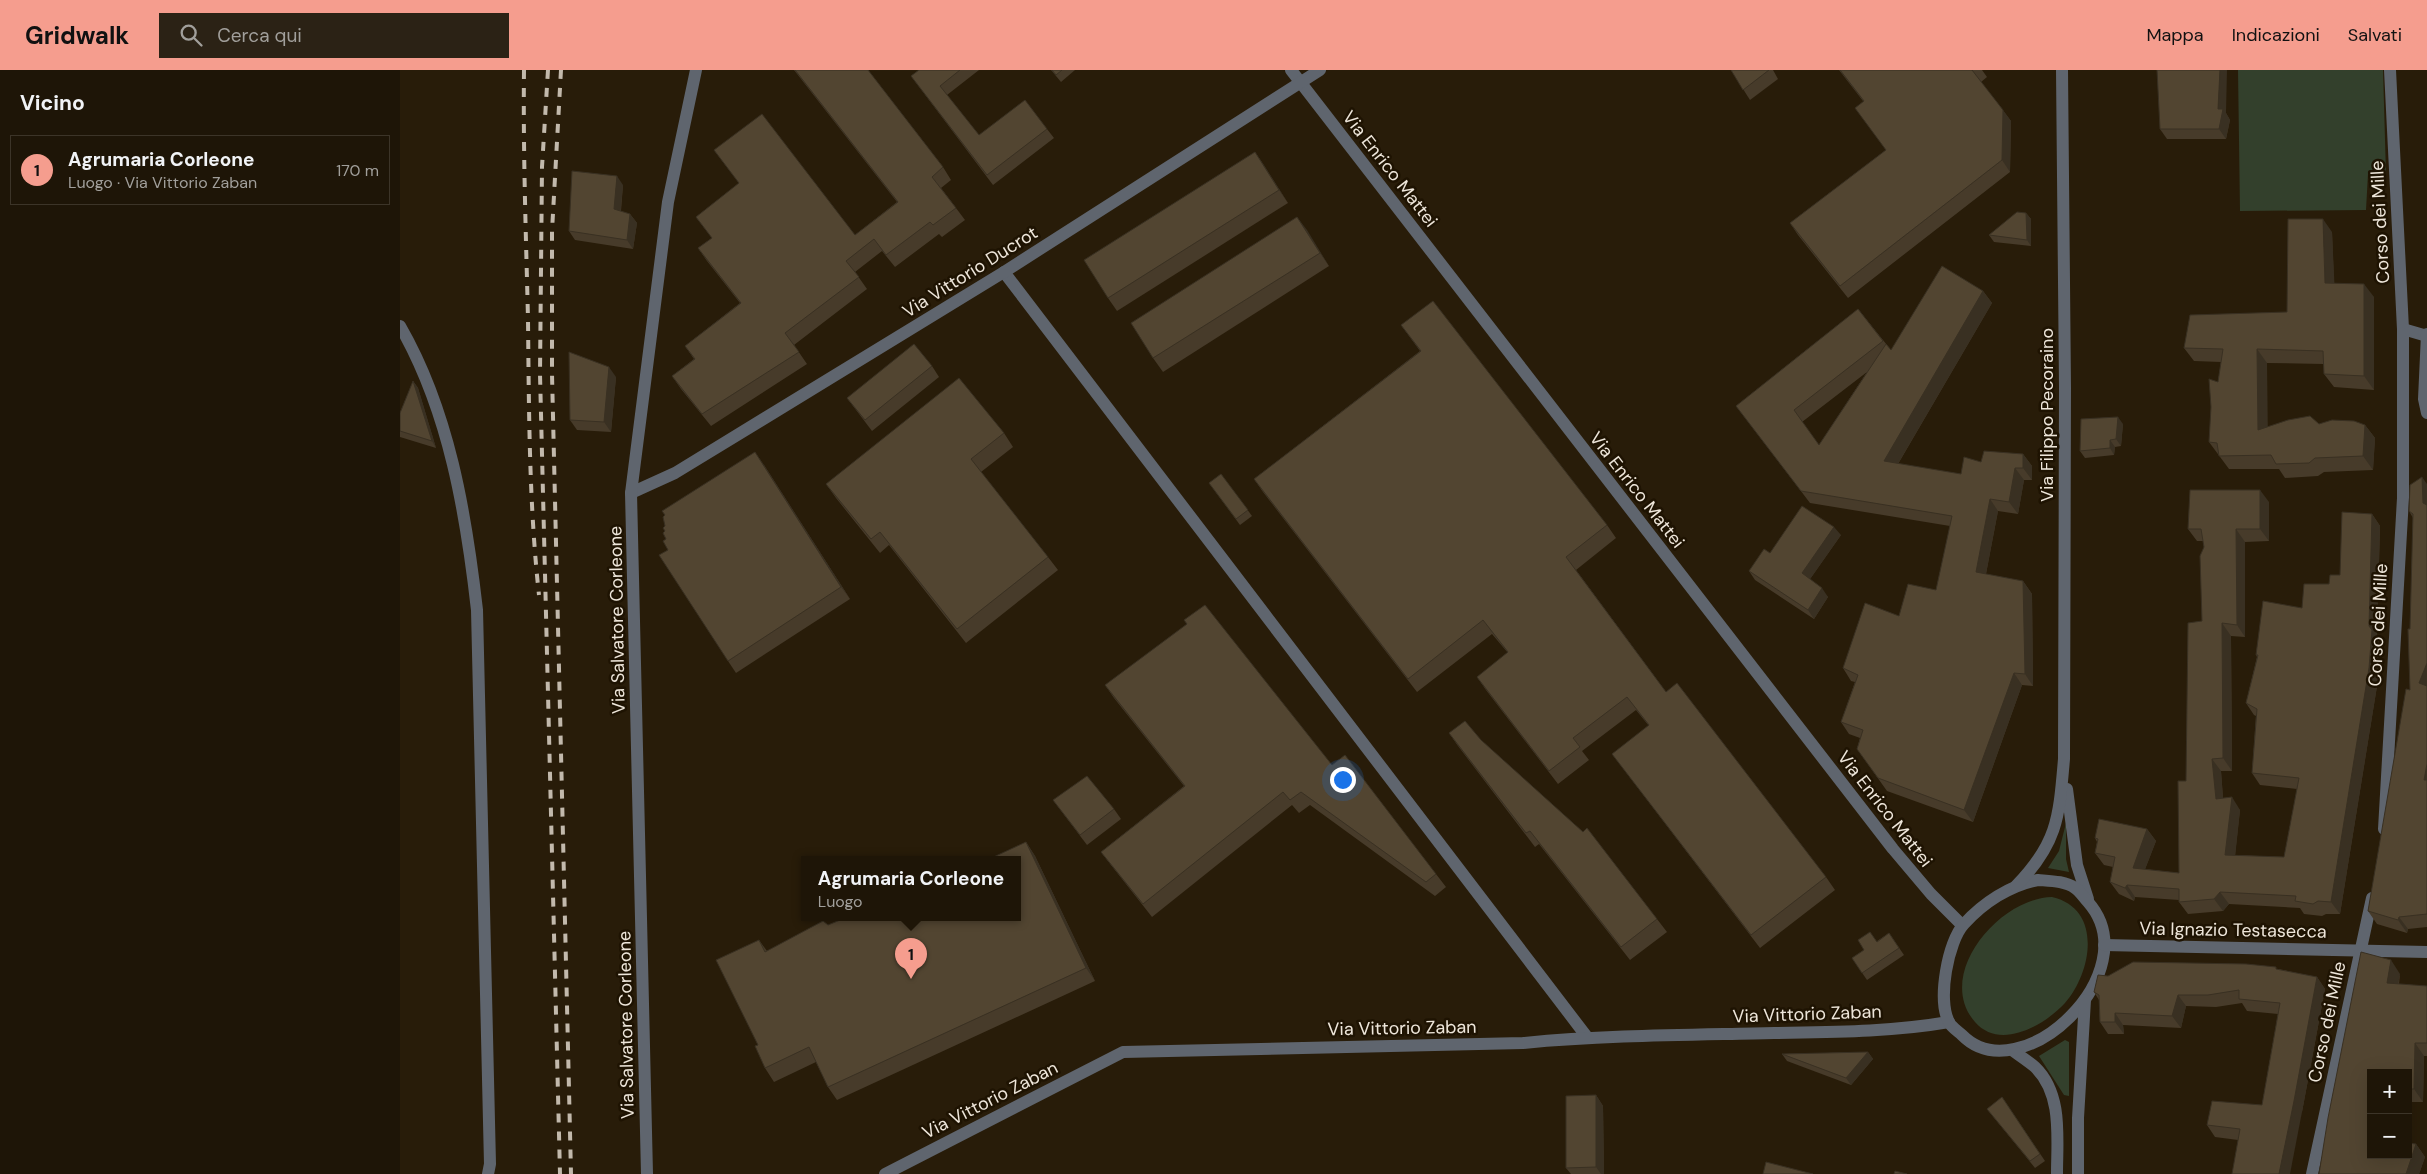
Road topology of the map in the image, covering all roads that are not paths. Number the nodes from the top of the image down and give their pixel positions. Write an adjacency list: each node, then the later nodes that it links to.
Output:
1 (696, 70): 13 (street, Via Salvatore Corleone)
2 (1291, 70): 6 (street, Via Enrico Mattei)
3 (1320, 70): 6 (street, Via Vittorio Ducrot)
4 (2062, 70): 15 (street, Via Filippo Pecoraino)
5 (2390, 70): 9 (street, Corso dei Mille)
6 (1301, 82): 7 (street, Via Vittorio Ducrot); 20 (street, Via Enrico Mattei)
7 (1004, 272): 13 (street, Via Vittorio Ducrot); 26 (street)
8 (400, 326): 28 (street)
9 (2403, 329): 10 (street); 14 (street, Corso dei Mille)
10 (2427, 336): 11 (street)
11 (2427, 413)
12 (2419, 488): 14 (street)
13 (632, 493): 29 (street, Via Salvatore Corleone)
14 (2403, 498): 16 (street, Corso dei Mille)
15 (2064, 759): 17 (street, Via Filippo Pecoraino); 19 (street, Via Filippo Pecoraino)
16 (2383, 842)
17 (2016, 886): 19 (street); 20 (street)
18 (2374, 887): 22 (street, Corso dei Mille)
19 (2089, 904): 21 (street)
20 (1962, 925): 25 (street)
21 (2104, 945): 22 (street, Via Ignazio Testasecca); 24 (street)
22 (2361, 949): 23 (street, Via Ignazio Testasecca); 33 (street, Corso dei Mille)
23 (2427, 952)
24 (2085, 1000): 27 (street); 32 (street)
25 (1949, 1022): 26 (street, Via Vittorio Zaban); 27 (street)
26 (1587, 1037): 30 (street, Via Vittorio Zaban)
27 (2012, 1050): 31 (street)
28 (488, 1174)
29 (647, 1174)
30 (885, 1174)
31 (2057, 1174)
32 (2078, 1174)
33 (2312, 1174)

